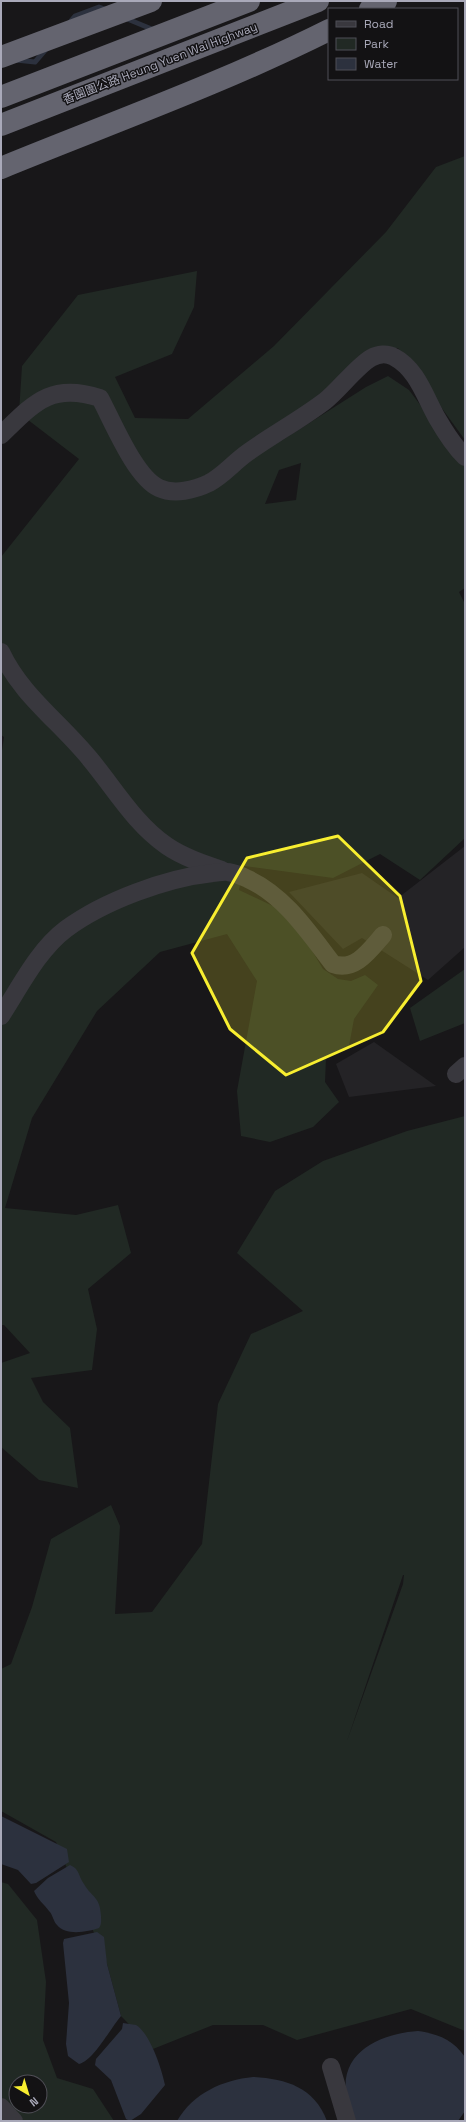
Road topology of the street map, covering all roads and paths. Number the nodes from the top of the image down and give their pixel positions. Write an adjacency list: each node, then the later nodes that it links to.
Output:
1 (151, 1): 7 (highway)
2 (249, 1): 8 (highway, 香園圍公路 Heung Yuen Wai Highway)
3 (318, 1): 9 (highway, 香園圍公路 Heung Yuen Wai Highway)
4 (386, 1): 5 (highway)
5 (372, 8)
6 (328, 30): 10 (highway)
7 (1, 57)
8 (1, 97)
9 (1, 125)
10 (1, 168)
11 (1, 435): 12 (street)
12 (465, 457)
13 (1, 652): 14 (street)
14 (227, 872): 15 (street); 16 (street)
15 (383, 935)
16 (1, 1016)
17 (331, 2067): 20 (street)
18 (1, 2107): 19 (street)
19 (14, 2121)
20 (347, 2121)

